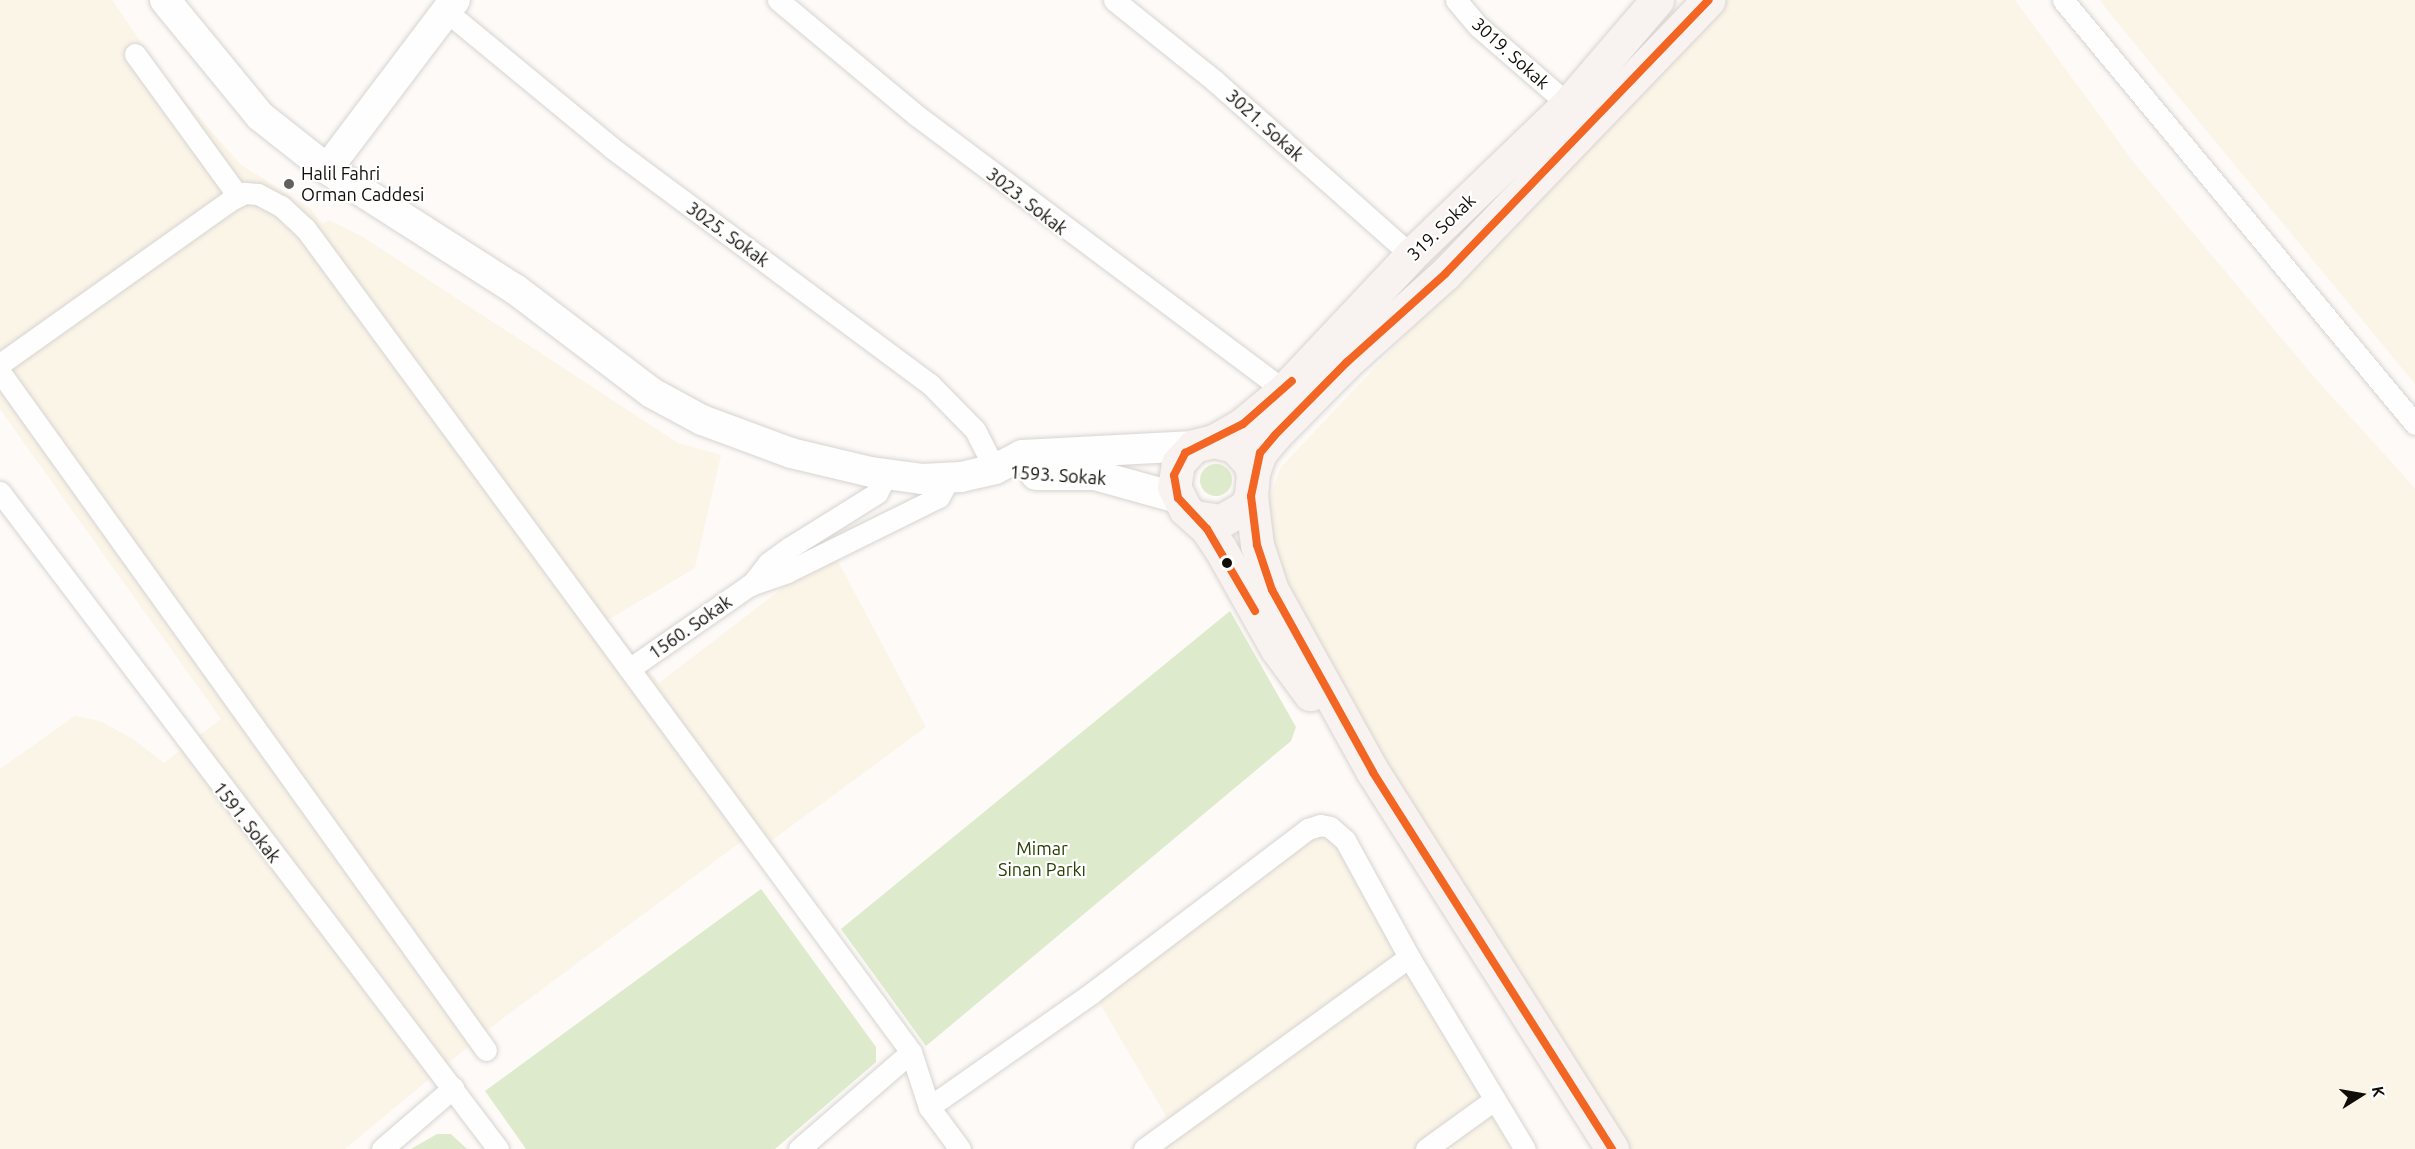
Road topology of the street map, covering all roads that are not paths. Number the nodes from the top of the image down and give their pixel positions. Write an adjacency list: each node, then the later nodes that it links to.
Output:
1 (165, 0): 11 (main road)
2 (778, 0): 16 (street, 3023. Sokak)
3 (1114, 0): 13 (street, 3021. Sokak)
4 (1456, 0): 10 (street, 3019. Sokak)
5 (1657, 0): 10 (main road, 319. Sokak)
6 (1709, 0): 22 (main road, 319. Sokak)
7 (2063, 0): 17 (street)
8 (451, 5): 11 (main road); 19 (street, 3025. Sokak)
9 (135, 54): 12 (street)
10 (1568, 104): 13 (main road, 319. Sokak)
11 (327, 169): 20 (main road)
12 (238, 196): 14 (street); 28 (street)
13 (1411, 255): 16 (main road, 319. Sokak)
14 (0, 364)
15 (0, 372): 31 (street)
16 (1284, 390): 18 (main road, 319. Sokak)
17 (2415, 424)
18 (1204, 443): 19 (main road, 1593. Sokak); 22 (main road); 24 (main road)
19 (995, 469): 21 (main road); 24 (main road, 1593. Sokak)
20 (886, 475): 21 (main road); 25 (street)
21 (949, 478): 26 (street)
22 (1252, 484): 24 (main road); 29 (main road)
23 (3, 503): 33 (street, 1591. Sokak)
24 (1186, 507): 29 (main road)
25 (837, 517): 26 (street); 27 (street)
26 (852, 537): 27 (street)
27 (750, 585): 28 (street, 1560. Sokak)
28 (629, 669): 32 (street)
29 (1373, 772): 43 (main road)
30 (1409, 957): 34 (street); 35 (street); 40 (street)
31 (486, 1050)
32 (911, 1052): 35 (street); 38 (street)
33 (453, 1088): 36 (street); 37 (street, 1591. Sokak)
34 (1495, 1099): 41 (street); 42 (street)
35 (929, 1107): 39 (street)
36 (382, 1149)
37 (498, 1149)
38 (799, 1149)
39 (960, 1149)
40 (1144, 1149)
41 (1426, 1149)
42 (1525, 1149)
43 (1612, 1149)

